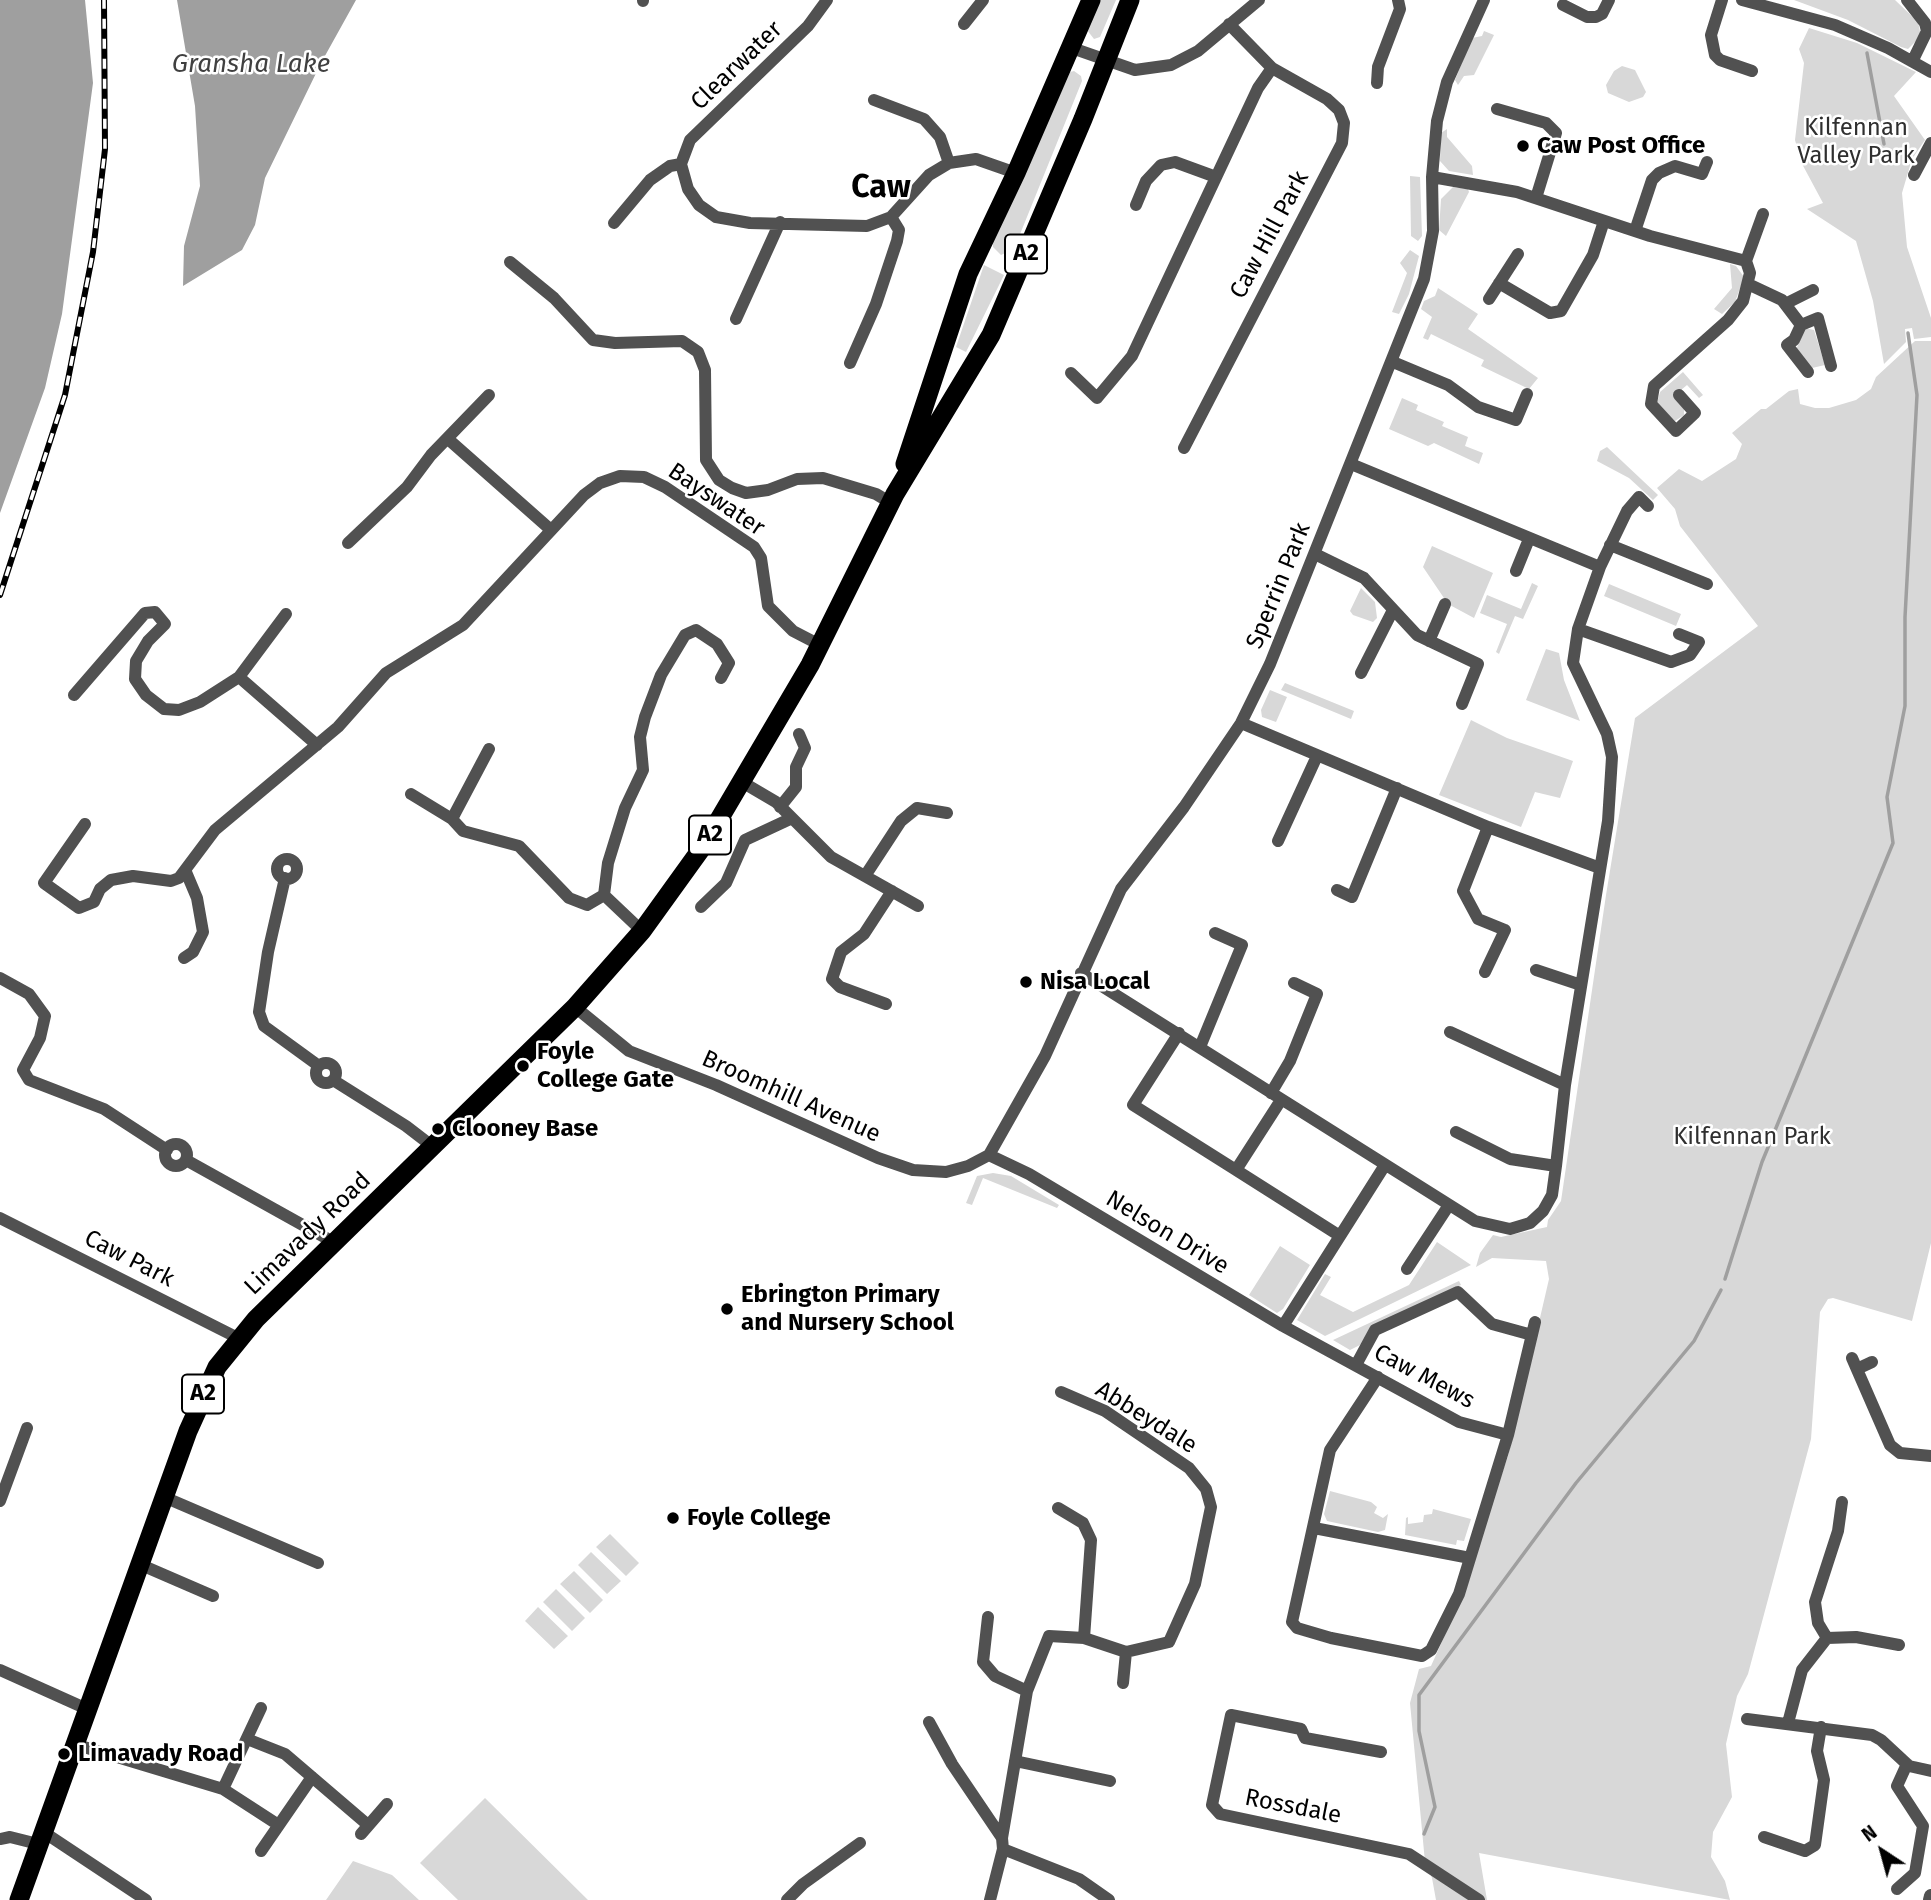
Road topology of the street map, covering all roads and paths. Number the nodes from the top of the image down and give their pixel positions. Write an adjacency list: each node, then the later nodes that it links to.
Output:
1 (827, 0): 27 (street, Clearwater)
2 (983, 0): 13 (street)
3 (1091, 0): 15 (highway, A2)
4 (1130, 0): 16 (highway, A2)
5 (1259, 0): 14 (street)
6 (1398, 0): 21 (street)
7 (1484, 0): 31 (street, Sperrin Park)
8 (1609, 0): 12 (street)
9 (1722, 0): 19 (street)
10 (1742, 0): 17 (street)
11 (1908, 0): 17 (street)
12 (1563, 5)
13 (964, 24)
14 (1229, 24): 16 (street); 18 (street, Caw Hill Park)
15 (1072, 48): 16 (street); 28 (highway, A2)
16 (1107, 60): 61 (highway, A2)
17 (1913, 61): 20 (street)
18 (1272, 68): 30 (street); 59 (street, Caw Hill Park)
19 (1752, 71)
20 (1931, 72)
21 (1377, 83)
22 (874, 100): 26 (street)
23 (1497, 109): 32 (street)
24 (1931, 143): 29 (street)
25 (1707, 162): 39 (street)
26 (949, 163): 28 (street); 35 (street)
27 (681, 164): 37 (street); 38 (street)
28 (1016, 173): 61 (highway, A2)
29 (1914, 175)
30 (1216, 177): 33 (street); 54 (street)
31 (1432, 177): 32 (street); 50 (street, Sperrin Park)
32 (1536, 198): 36 (street)
33 (1136, 205)
34 (1763, 214): 41 (street)
35 (891, 217): 37 (street); 51 (street)
36 (1604, 221): 39 (street); 43 (street)
37 (780, 222): 48 (street)
38 (614, 223)
39 (1635, 231): 41 (street)
40 (1518, 254): 43 (street)
41 (1746, 261): 44 (street)
42 (510, 262): 61 (street)
43 (1499, 283): 46 (street)
44 (1748, 284): 47 (street); 57 (street)
45 (1812, 290): 47 (street)
46 (1489, 299)
47 (1785, 304): 49 (street)
48 (736, 319)
49 (1801, 325): 52 (street); 53 (street)
50 (1393, 362): 56 (street); 60 (street, Sperrin Park)
51 (850, 363)
52 (1831, 366)
53 (1808, 372)
54 (1071, 373)
55 (489, 394): 58 (street)
56 (1527, 394)
57 (1679, 395)
58 (448, 439): 63 (street); 65 (street)
59 (1184, 448)
60 (1351, 464): 64 (street); 67 (street, Sperrin Park)
61 (893, 499): 77 (highway, A2)
62 (1648, 506): 66 (street)
63 (551, 530): 77 (street, Bayswater); 85 (street, Bayswater)
64 (1529, 539): 68 (street); 69 (street)
65 (348, 543)
66 (1610, 545): 68 (street); 70 (street)
67 (1315, 554): 72 (street); 83 (street, Sperrin Park)
68 (1600, 567): 74 (street)
69 (1516, 571)
70 (1707, 584)
71 (1445, 604): 76 (street)
72 (1392, 612): 76 (street); 78 (street)
73 (286, 614): 79 (street)
74 (1578, 629): 75 (street); 98 (street)
75 (1679, 634)
76 (1429, 640): 82 (street)
77 (820, 645): 88 (highway, A2)
78 (1361, 673)
79 (239, 677): 81 (street); 85 (street)
80 (721, 678): 104 (street)
81 (74, 695)
82 (1462, 704)
83 (1241, 723): 87 (street); 112 (street, Sperrin Park)
84 (799, 734): 91 (street)
85 (317, 745): 99 (street, Bayswater)
86 (489, 749): 93 (street)
87 (1317, 757): 89 (street); 97 (street)
88 (743, 782): 91 (street); 107 (highway, A2)
89 (1397, 788): 96 (street); 102 (street)
90 (411, 794): 93 (street)
91 (780, 807): 94 (street)
92 (947, 813): 100 (street)
93 (452, 819): 104 (street)
94 (790, 819): 100 (street); 106 (street)
95 (85, 824): 99 (street)
96 (1488, 827): 98 (street); 111 (street)
97 (1278, 841)
98 (1600, 868): 115 (street)
99 (186, 872): 109 (street)
100 (865, 876): 103 (street)
101 (285, 878): 124 (street)
102 (1337, 890)
103 (892, 891): 105 (street); 116 (street)
104 (604, 895): 107 (street)
105 (918, 906)
106 (701, 907)
107 (642, 931): 117 (highway, A2)
108 (1215, 933): 120 (street)
109 (184, 958)
110 (1536, 970): 115 (street)
111 (1485, 972)
112 (1082, 973): 119 (street); 125 (street, Sperrin Park)
113 (0, 978): 132 (street)
114 (1294, 984): 122 (street)
115 (1581, 985): 121 (street)
116 (886, 1004)
117 (575, 1007): 124 (highway, Limavady Road / A2); 125 (street, Broomhill Avenue)
118 (1450, 1032): 121 (street)
119 (1179, 1033): 120 (street); 128 (street)
120 (1200, 1047): 122 (street)
121 (1565, 1085): 127 (street)
122 (1276, 1096): 126 (street); 128 (street)
123 (1456, 1132): 127 (street)
124 (432, 1146): 132 (highway, Limavady Road / A2)
125 (989, 1155): 134 (street, Nelson Drive)
126 (1385, 1164): 129 (street); 131 (street)
127 (1556, 1166): 129 (street)
128 (1236, 1170): 131 (street)
129 (1449, 1205): 133 (street)
130 (0, 1218): 135 (street, Caw Park)
131 (1340, 1236): 134 (street)
132 (335, 1243): 135 (highway, Limavady Road / A2)
133 (1407, 1269)
134 (1283, 1326): 136 (street, Nelson Drive)
135 (237, 1338): 145 (highway, Limavady Road / A2)
136 (1324, 1346): 138 (street, Caw Mews)
137 (1872, 1362): 143 (street)
138 (1356, 1364): 139 (street, Caw Mews); 142 (street)
139 (1378, 1377): 142 (street, Caw Mews); 148 (street)
140 (1061, 1392): 157 (street, Abbeydale)
141 (27, 1428): 144 (street)
142 (1508, 1435): 149 (street)
143 (1931, 1455)
144 (1, 1496)
145 (164, 1497): 150 (street); 151 (highway, Limavady Road / A2)
146 (1842, 1502): 155 (street)
147 (1058, 1508): 154 (street)
148 (1314, 1528): 149 (street); 149 (street)
149 (1469, 1558)
150 (318, 1563)
151 (139, 1564): 152 (street); 162 (highway, Limavady Road / A2)
152 (213, 1596)
153 (988, 1617): 160 (street)
154 (1084, 1638): 157 (street); 160 (street)
155 (1827, 1638): 156 (street); 165 (street)
156 (1899, 1645)
157 (1126, 1652): 159 (street)
158 (0, 1670): 162 (street)
159 (1123, 1683)
160 (1027, 1691): 170 (street)
161 (261, 1708): 167 (street)
162 (87, 1709): 168 (highway, Limavady Road / A2)
163 (1747, 1719): 165 (street)
164 (929, 1722): 182 (street)
165 (1788, 1723): 166 (street)
166 (1821, 1727): 171 (street); 178 (street)
167 (247, 1739): 173 (street); 175 (street)
168 (74, 1744): 175 (street); 179 (highway, Limavady Road / A2)
169 (1381, 1752): 190 (street, Rossdale)
170 (1015, 1761): 174 (street); 182 (street)
171 (1908, 1764): 172 (street); 184 (street)
172 (1931, 1771)
173 (312, 1777): 176 (street); 177 (street)
174 (1110, 1782)
175 (223, 1789): 177 (street)
176 (387, 1804)
177 (277, 1824): 183 (street)
178 (1764, 1837)
179 (40, 1838): 180 (street); 185 (highway, Limavady Road / A2); 186 (street)
180 (0, 1839)
181 (860, 1843): 187 (street)
182 (1003, 1843): 188 (street); 189 (street)
183 (261, 1851)
184 (1897, 1889)
185 (19, 1900)
186 (146, 1900)
187 (786, 1900)
188 (990, 1900)
189 (1109, 1900)
190 (1479, 1900)

